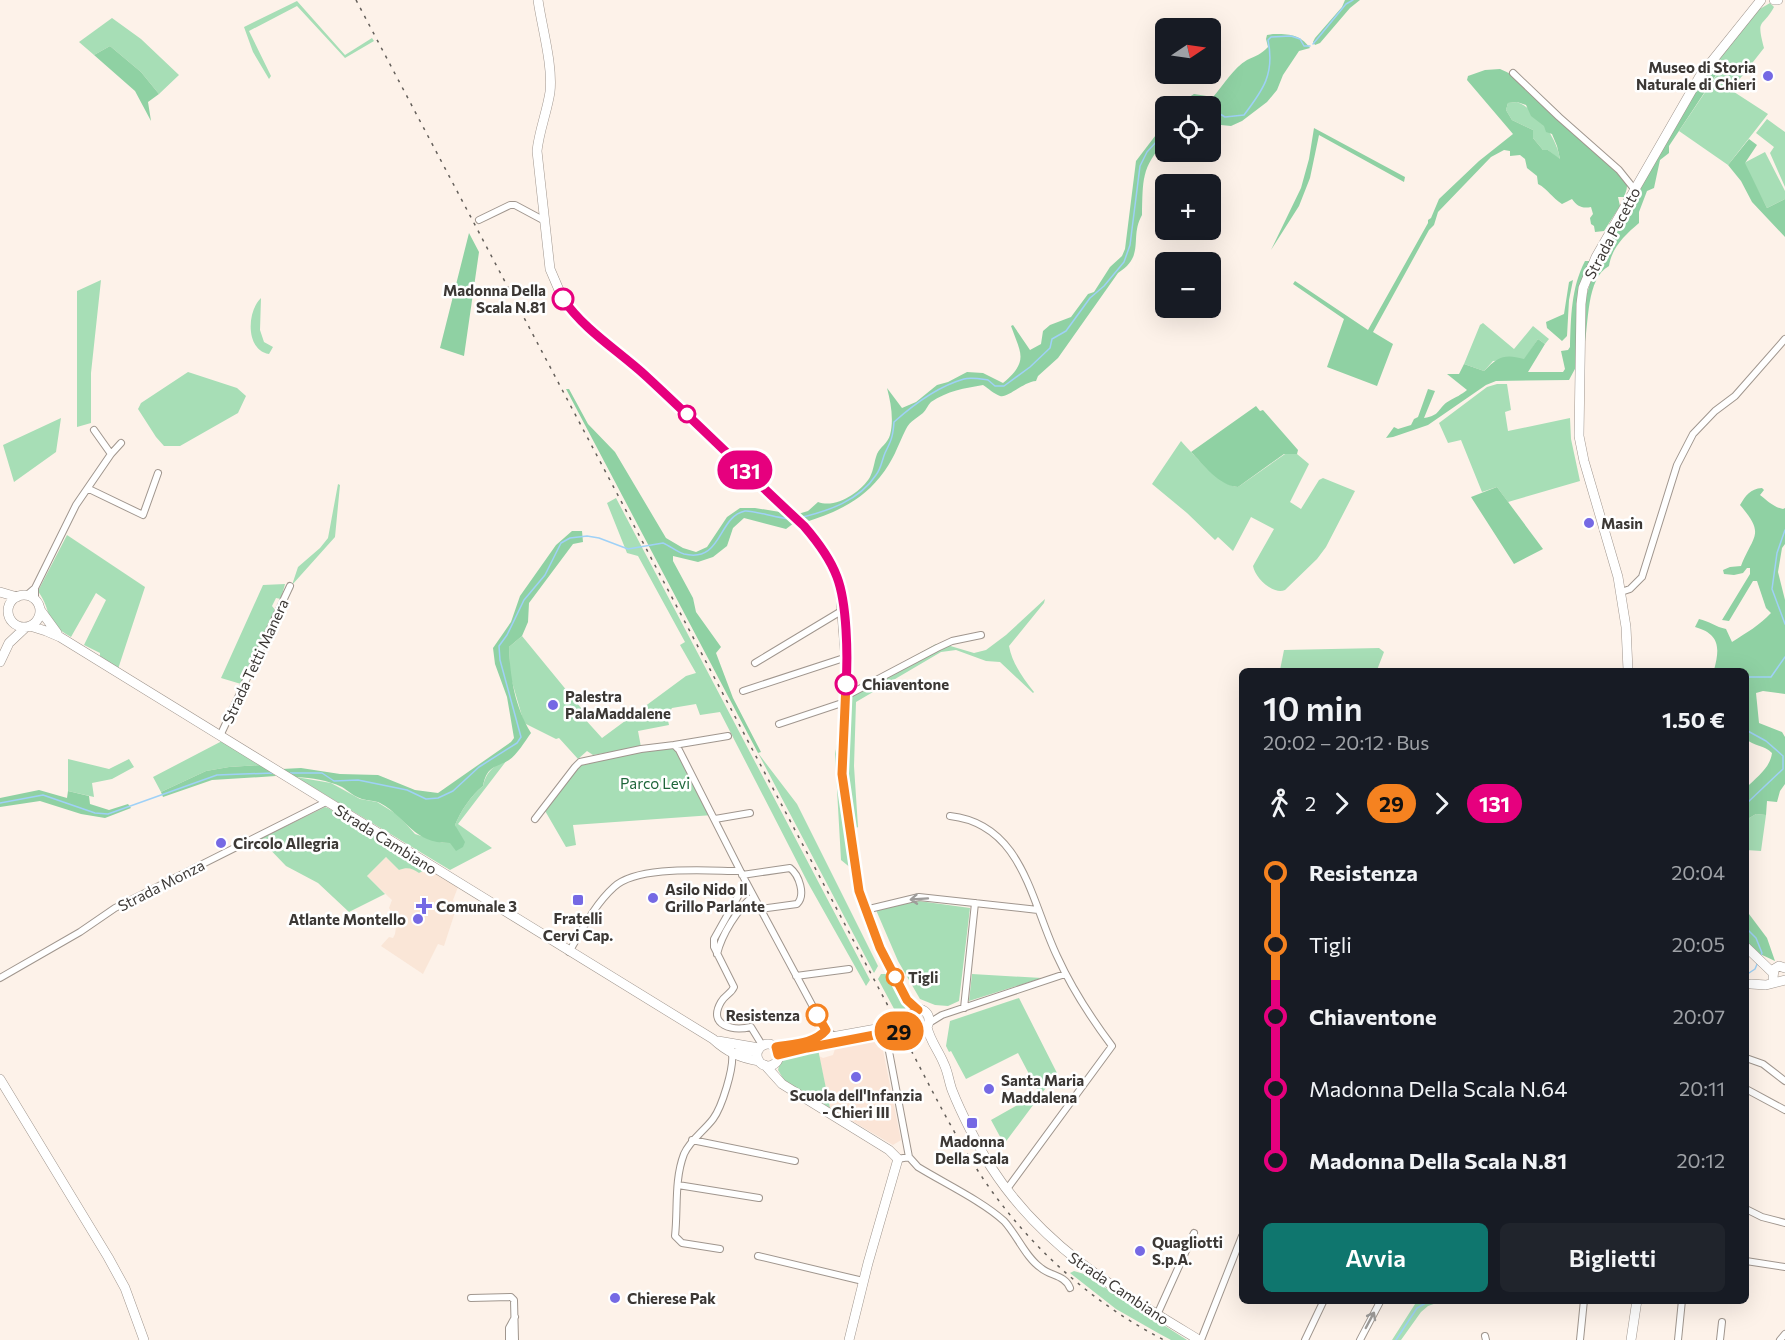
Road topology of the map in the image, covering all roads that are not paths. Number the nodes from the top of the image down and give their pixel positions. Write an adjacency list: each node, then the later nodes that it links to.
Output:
1 (538, 0): 8 (main road)
2 (1761, 0): 4 (main road, Strada Pecetto)
3 (1775, 0): 4 (main road, Strada Pecetto)
4 (1752, 11): 6 (main road, Strada Pecetto)
5 (1513, 73): 6 (street)
6 (1635, 190): 17 (main road, Strada Pecetto)
7 (479, 220): 8 (street)
8 (543, 220): 21 (main road)
9 (1785, 339): 17 (street)
10 (94, 430): 12 (street)
11 (121, 443): 12 (street)
12 (111, 454): 14 (street)
13 (158, 473): 14 (street)
14 (89, 489): 20 (street)
15 (290, 586): 35 (street, Strada Tetti Manera)
16 (0, 592): 19 (main road)
17 (1621, 592): 31 (main road, Strada Pecetto)
18 (0, 597): 23 (main road)
19 (16, 597): 20 (main road); 23 (main road)
20 (31, 597): 22 (main road, Strada Cambiano)
21 (843, 610): 28 (main road); 30 (street)
22 (41, 611): 24 (main road); 26 (main road, Strada Cambiano)
23 (9, 614): 24 (main road, Strada Cambiano); 27 (main road)
24 (28, 627): 26 (main road, Strada Cambiano); 27 (main road)
25 (981, 635): 33 (street)
26 (60, 638): 35 (main road, Strada Cambiano)
27 (9, 644): 29 (main road)
28 (847, 657): 32 (street); 33 (main road)
29 (0, 662)
30 (755, 663)
31 (1628, 668)
32 (743, 691)
33 (846, 699): 34 (street); 48 (main road)
34 (779, 724)
35 (220, 736): 38 (main road, Strada Cambiano)
36 (728, 736): 37 (street)
37 (674, 745): 41 (street); 42 (street)
38 (326, 802): 51 (main road, Strada Cambiano); 57 (street, Strada Monza)
39 (750, 813): 42 (street)
40 (950, 816): 49 (street)
41 (535, 819)
42 (715, 819): 43 (street)
43 (741, 873): 44 (street); 47 (street); 51 (street)
44 (746, 882): 45 (street); 52 (street)
45 (753, 896): 47 (street); 52 (street)
46 (975, 903): 48 (street, one-way to 48); 49 (street); 59 (street)
47 (760, 909): 56 (street)
48 (865, 910): 60 (main road)
49 (1038, 910): 55 (street)
50 (1749, 949): 54 (main road)
51 (569, 952): 64 (main road, Strada Cambiano)
52 (717, 955): 68 (street)
53 (849, 969): 56 (street)
54 (1775, 970): 58 (main road)
55 (1065, 974): 59 (street); 79 (street)
56 (796, 976): 62 (street)
57 (0, 978)
58 (1749, 985)
59 (964, 1008): 61 (street)
60 (912, 1014): 61 (main road); 61 (main road); 63 (main road, Strada Cambiano)
61 (923, 1025): 68 (main road, Strada Cambiano); 79 (main road, Strada Cambiano)
62 (826, 1030): 63 (street); 65 (street)
63 (836, 1036): 65 (main road, Strada Cambiano)
64 (713, 1039): 67 (main road, Strada Cambiano); 68 (main road, Strada Cambiano)
65 (817, 1040): 68 (main road, Strada Cambiano)
66 (888, 1046): 75 (street)
67 (732, 1054): 68 (main road, Strada Cambiano); 74 (street)
68 (766, 1055): 76 (main road)
69 (1749, 1059): 71 (street)
70 (0, 1079): 101 (main road)
71 (1785, 1081)
72 (1749, 1091): 73 (street)
73 (1785, 1110)
74 (692, 1140): 77 (street); 78 (street)
75 (909, 1157): 76 (street); 90 (street)
76 (898, 1159): 89 (main road)
77 (795, 1161)
78 (678, 1185): 80 (street); 85 (street)
79 (1007, 1189): 97 (main road, Strada Cambiano)
80 (759, 1198)
81 (1749, 1210): 82 (street)
82 (1785, 1223)
83 (1194, 1233): 97 (street)
84 (1239, 1243): 105 (street)
85 (720, 1249)
86 (758, 1256): 89 (street)
87 (1749, 1261): 88 (street)
88 (1785, 1267)
89 (863, 1281): 104 (main road)
90 (1070, 1288)
91 (471, 1298): 98 (street)
92 (1322, 1304): 106 (street)
93 (1379, 1304): 107 (street, one-way to 93)
94 (1584, 1304): 108 (street)
95 (1636, 1304): 109 (main road)
96 (1682, 1304): 110 (street)
97 (1157, 1315): 105 (main road, Strada Cambiano)
98 (515, 1317): 102 (street); 103 (street)
99 (1722, 1322): 111 (street)
100 (1785, 1334): 112 (street)
101 (144, 1340)
102 (509, 1340)
103 (515, 1340)
104 (849, 1340)
105 (1200, 1340)
106 (1305, 1340)
107 (1360, 1340)
108 (1580, 1340)
109 (1631, 1340)
110 (1678, 1340)
111 (1720, 1340)
112 (1780, 1340)

